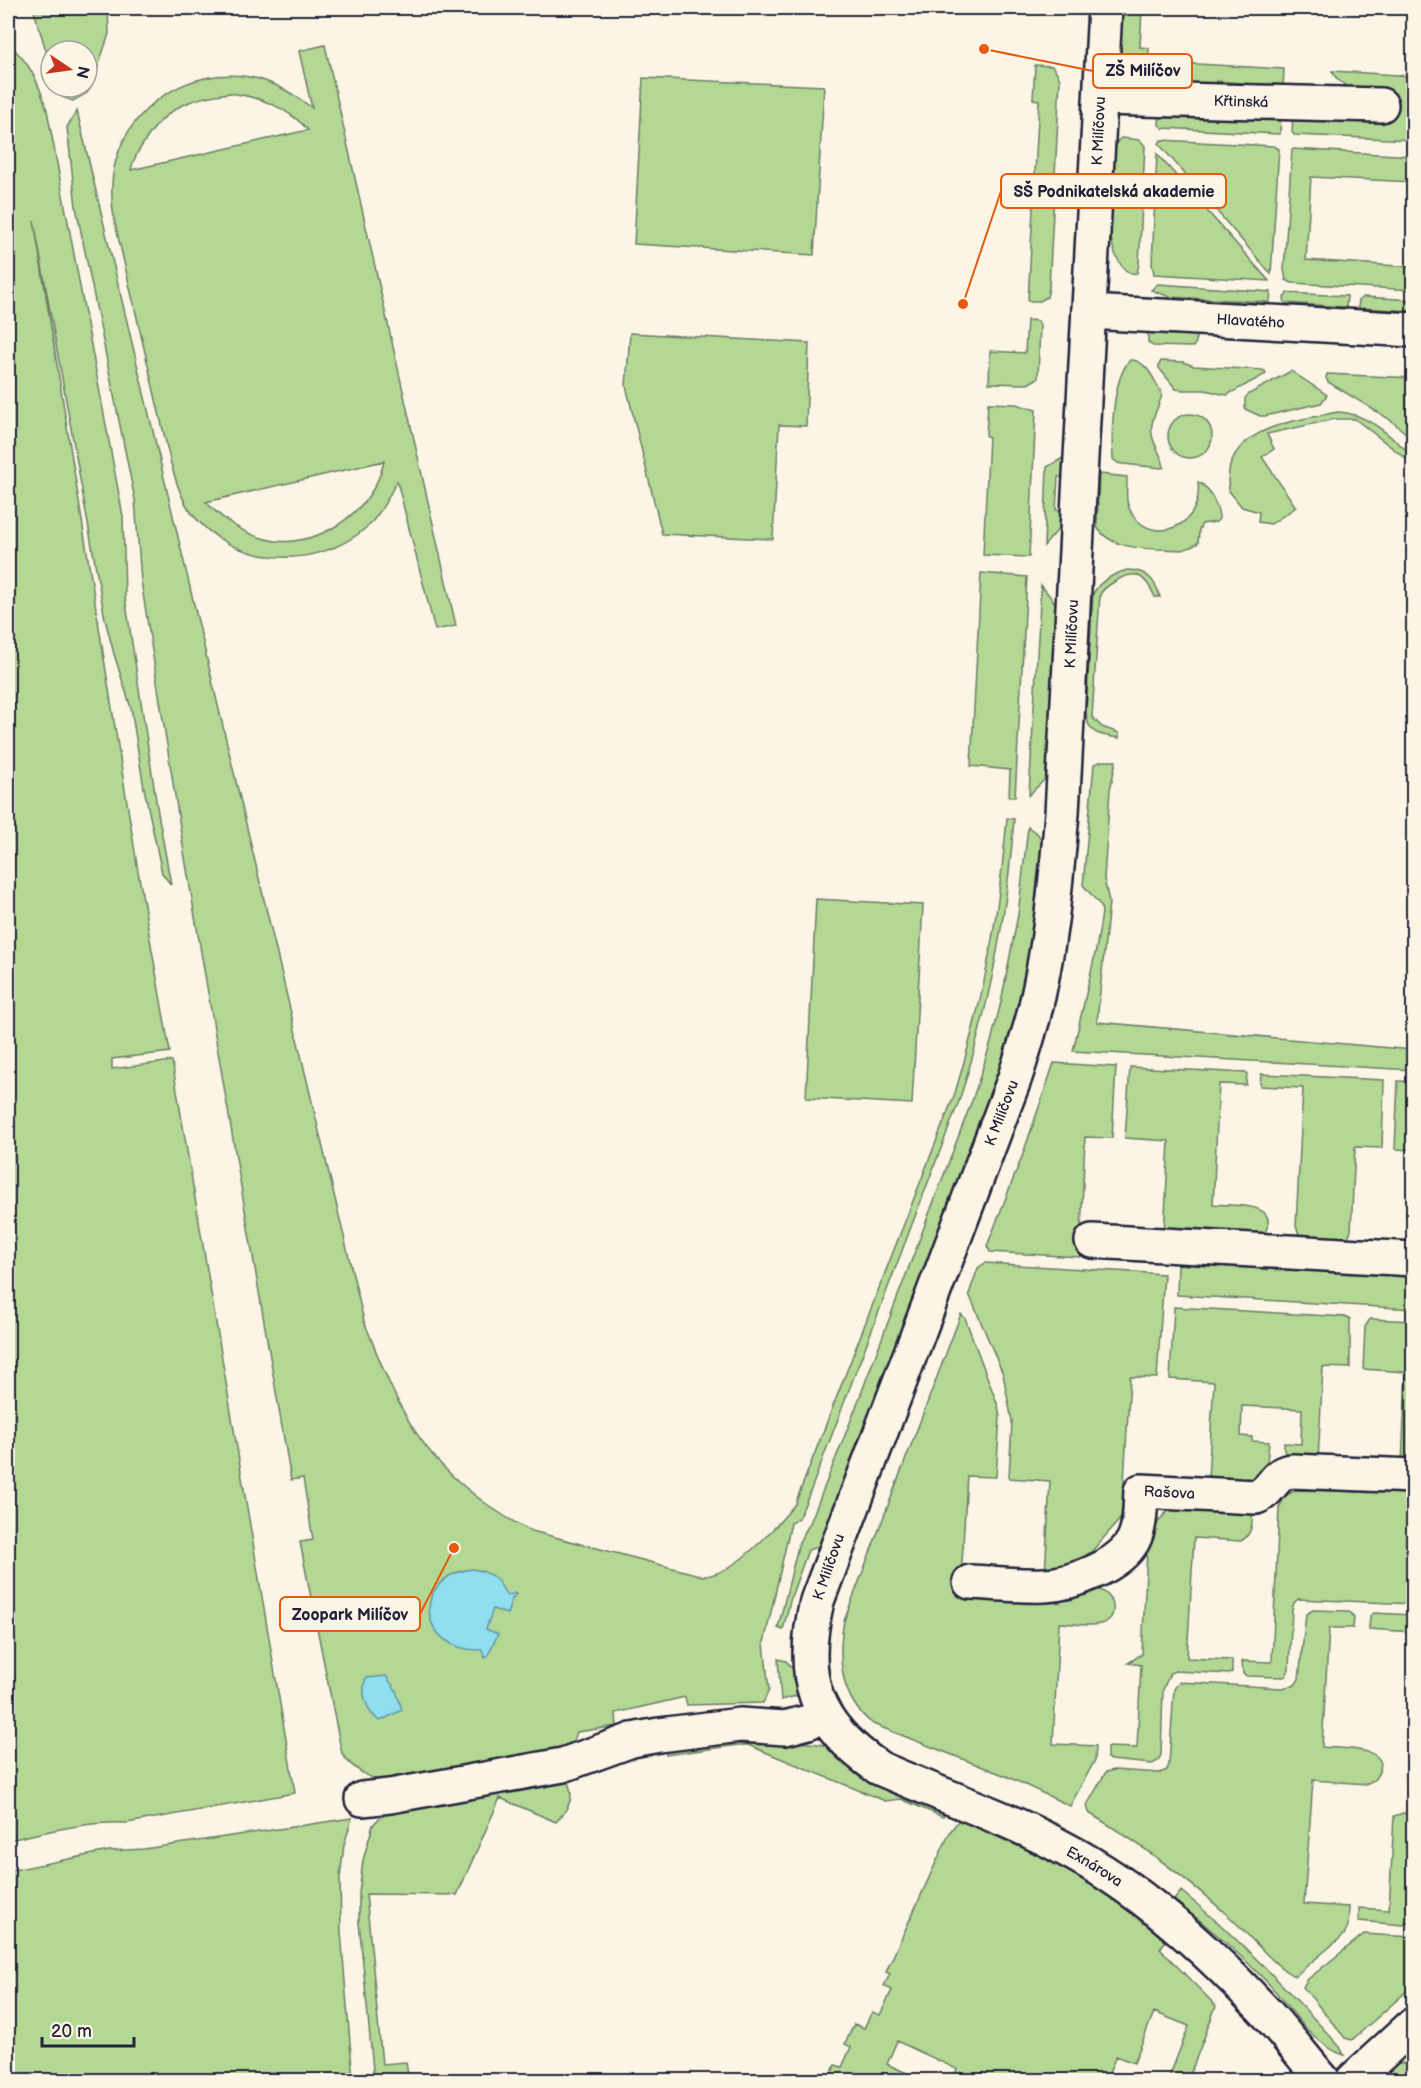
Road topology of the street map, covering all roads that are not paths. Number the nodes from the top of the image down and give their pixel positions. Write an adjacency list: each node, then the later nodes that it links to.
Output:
1 (1106, 8): 2 (street, K Milíčovu)
2 (1101, 98): 3 (street, Křtinská); 4 (street, K Milíčovu)
3 (1381, 105)
4 (1089, 312): 5 (street, Hlavatého); 10 (street, K Milíčovu)
5 (1413, 330)
6 (1092, 1241): 7 (street)
7 (1413, 1259)
8 (1413, 1476): 9 (street, Rašova)
9 (970, 1582)
10 (825, 1715): 11 (street); 13 (street, Exnárova)
11 (362, 1799)
12 (1413, 2024): 14 (street)
13 (1323, 2080)
14 (1353, 2080)

